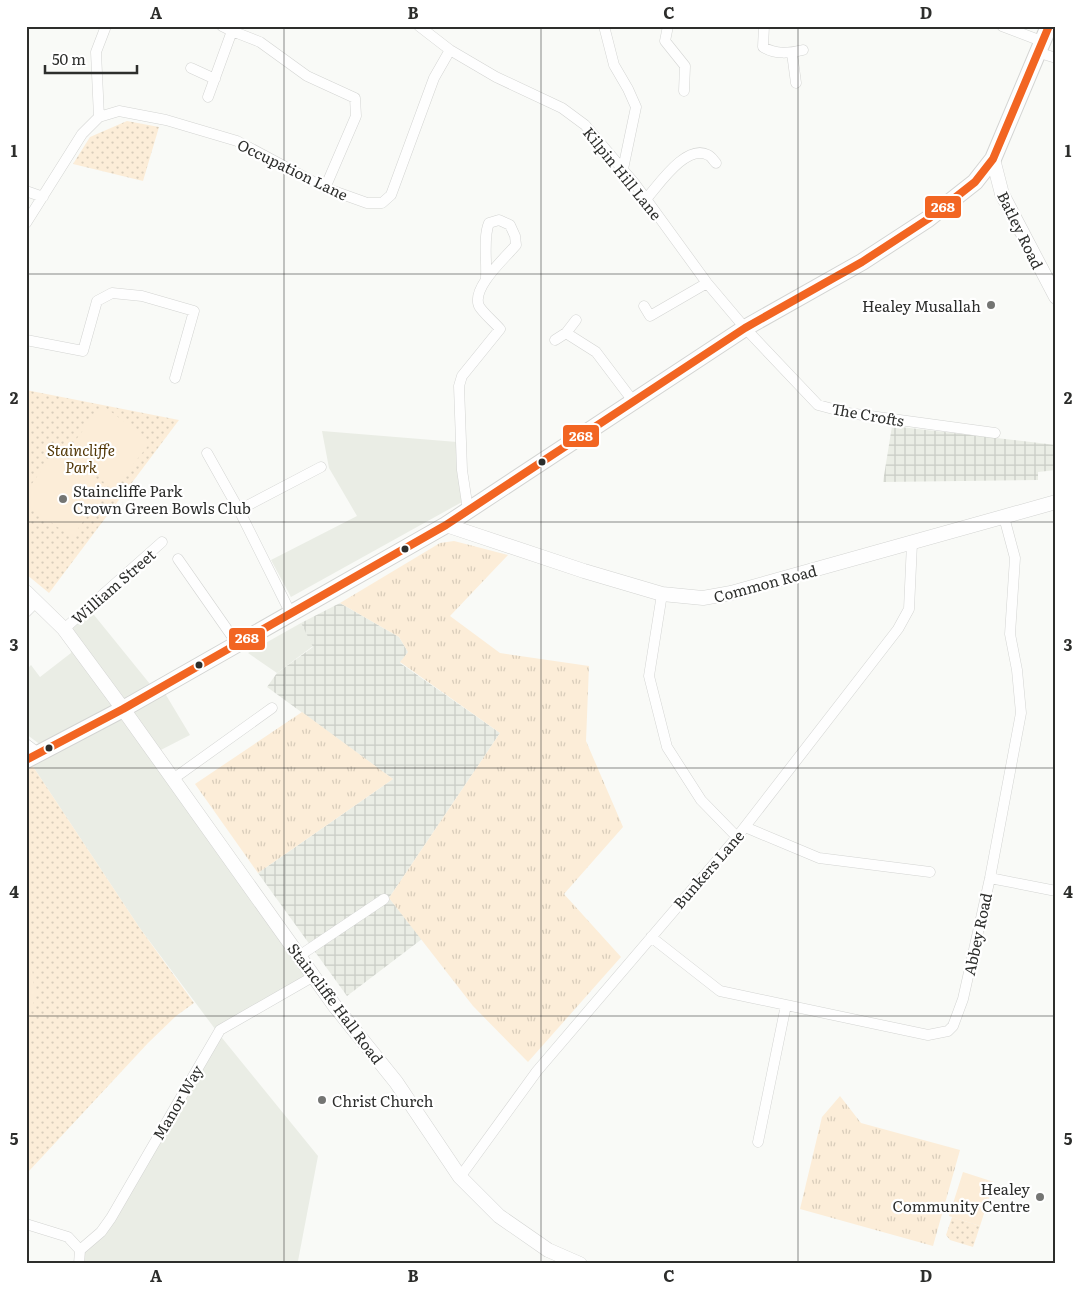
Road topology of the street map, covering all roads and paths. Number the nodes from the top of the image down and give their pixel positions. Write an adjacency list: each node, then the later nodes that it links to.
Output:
1 (106, 26): 19 (street)
2 (419, 26): 10 (street, Kilpin Hill Lane)
3 (604, 26): 22 (street)
4 (668, 26): 17 (street)
5 (764, 26): 12 (street)
6 (1002, 26): 9 (street)
7 (1050, 26): 9 (main road)
8 (227, 28): 15 (street); 23 (street)
9 (1042, 48): 13 (street); 20 (main road)
10 (450, 50): 22 (street, Kilpin Hill Lane); 23 (street, Occupation Lane)
11 (803, 50): 12 (street)
12 (792, 53): 16 (street)
13 (1056, 58)
14 (191, 68): 15 (street)
15 (215, 80): 18 (street)
16 (796, 83)
17 (684, 91)
18 (208, 97)
19 (99, 117): 23 (street, Occupation Lane); 25 (street)
20 (993, 159): 28 (street, Batley Road); 34 (main road)
21 (716, 163): 26 (street)
22 (623, 169): 26 (street, Kilpin Hill Lane)
23 (324, 188)
24 (26, 190): 25 (street)
25 (42, 197): 27 (street)
26 (646, 200): 30 (street, Kilpin Hill Lane)
27 (26, 223)
28 (1050, 276): 31 (street, Batley Road)
29 (486, 278): 29 (street); 45 (street)
30 (707, 283): 32 (street); 34 (street, Kilpin Hill Lane)
31 (1056, 297)
32 (644, 306)
33 (576, 320): 35 (street)
34 (745, 328): 39 (main road); 40 (street, The Crofts)
35 (566, 332): 37 (street); 39 (street)
36 (26, 340): 38 (street)
37 (555, 340)
38 (175, 378)
39 (633, 401): 45 (main road)
40 (995, 433)
41 (207, 453): 44 (street)
42 (321, 467): 44 (street)
43 (1056, 502): 46 (street, Common Road)
44 (238, 510): 54 (street)
45 (468, 510): 47 (main road)
46 (1004, 517): 49 (street, Common Road); 64 (street, Abbey Road)
47 (446, 525): 51 (street, Common Road); 54 (main road)
48 (162, 542): 55 (street, William Street)
49 (912, 543): 51 (street, Common Road); 61 (street, Bunkers Lane)
50 (178, 560): 56 (street, William Street)
51 (662, 594): 62 (street)
52 (32, 597): 53 (street); 55 (street, Staincliffe Hall Road)
53 (26, 612)
54 (290, 612): 56 (main road)
55 (64, 629): 58 (street, Staincliffe Hall Road)
56 (236, 642): 58 (main road)
57 (272, 708): 60 (street)
58 (123, 709): 59 (main road); 60 (street, Staincliffe Hall Road)
59 (30, 752)
60 (173, 779): 68 (street, Staincliffe Hall Road)
61 (745, 826): 62 (street, Bunkers Lane); 63 (street)
62 (737, 838): 67 (street, Bunkers Lane)
63 (930, 872)
64 (990, 878): 65 (street); 70 (street, Abbey Road)
65 (1056, 891)
66 (384, 899): 68 (street)
67 (651, 937): 70 (street, Abbey Road); 72 (street, Bunkers Lane)
68 (299, 956): 69 (street, Staincliffe Hall Road)
69 (314, 976): 72 (street, Staincliffe Hall Road); 74 (street, Manor Way)
70 (786, 1005): 71 (street)
71 (758, 1142)
72 (460, 1177): 76 (street, Staincliffe Hall Road)
73 (26, 1224): 74 (street)
74 (80, 1250): 75 (street)
75 (79, 1264)
76 (580, 1264)

